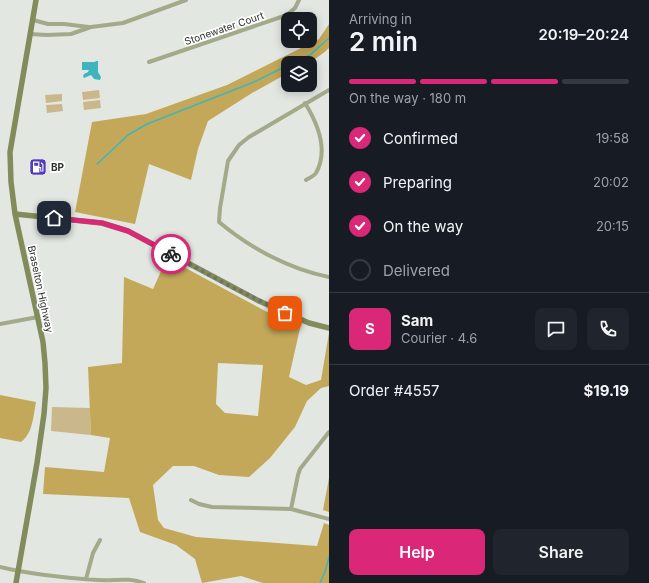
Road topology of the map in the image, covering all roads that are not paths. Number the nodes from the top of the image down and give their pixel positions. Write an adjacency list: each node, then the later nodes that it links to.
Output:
1 (36, 0): 4 (main road, Braselton Highway)
2 (186, 0): 5 (street)
3 (299, 0): 7 (street, Stonewater Court)
4 (33, 20): 5 (street); 6 (main road, Braselton Highway)
5 (91, 27): 6 (street)
6 (30, 34): 11 (main road, Braselton Highway)
7 (149, 62)
8 (329, 90): 9 (street)
9 (305, 103): 10 (street); 12 (street)
10 (306, 180)
11 (16, 214): 13 (main road, Braselton Highway); 15 (main road)
12 (329, 277)
13 (38, 317): 14 (street); 22 (main road, Braselton Highway)
14 (0, 324)
15 (329, 328)
16 (329, 432): 18 (street)
17 (191, 500): 18 (street)
18 (291, 509): 19 (street)
19 (329, 519)
20 (100, 540): 23 (street)
21 (0, 567): 22 (street)
22 (18, 572): 23 (street); 24 (main road, Braselton Highway)
23 (86, 579): 25 (street)
24 (16, 583)
25 (144, 583)

